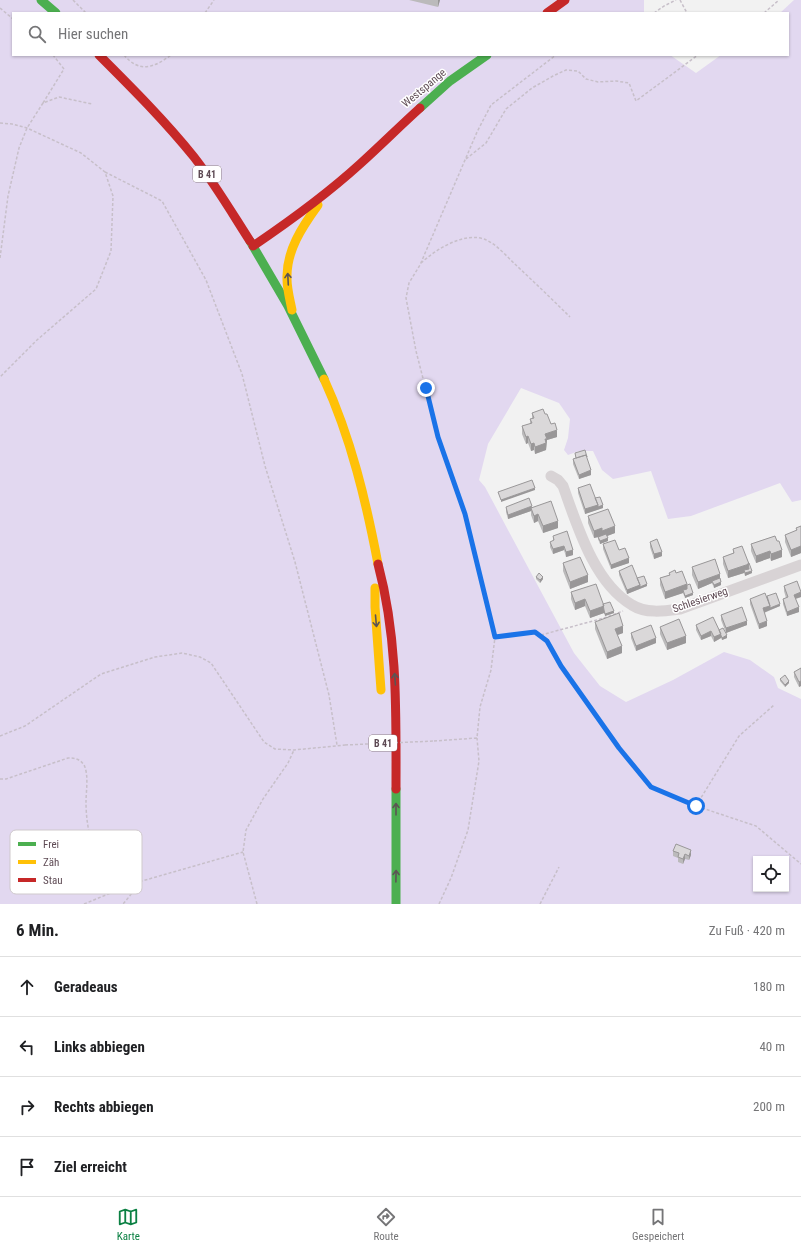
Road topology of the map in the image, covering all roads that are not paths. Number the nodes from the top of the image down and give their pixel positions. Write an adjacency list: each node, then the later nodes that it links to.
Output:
1 (41, 0): 3 (main road)
2 (565, 0): 4 (main road)
3 (55, 12)
4 (548, 12)
5 (100, 56): 8 (main road, B 41)
6 (486, 56): 7 (main road, Westspange)
7 (326, 194): 8 (main road); 9 (main road, one-way to 7)
8 (252, 244): 9 (main road, B 41)
9 (293, 317): 11 (main road, B 41)
10 (551, 476): 12 (street, Schlesierweg)
11 (378, 564): 13 (main road, B 41, one-way to 13); 14 (main road, B 41, one-way to 11)
12 (801, 565)
13 (382, 698)
14 (396, 904)

